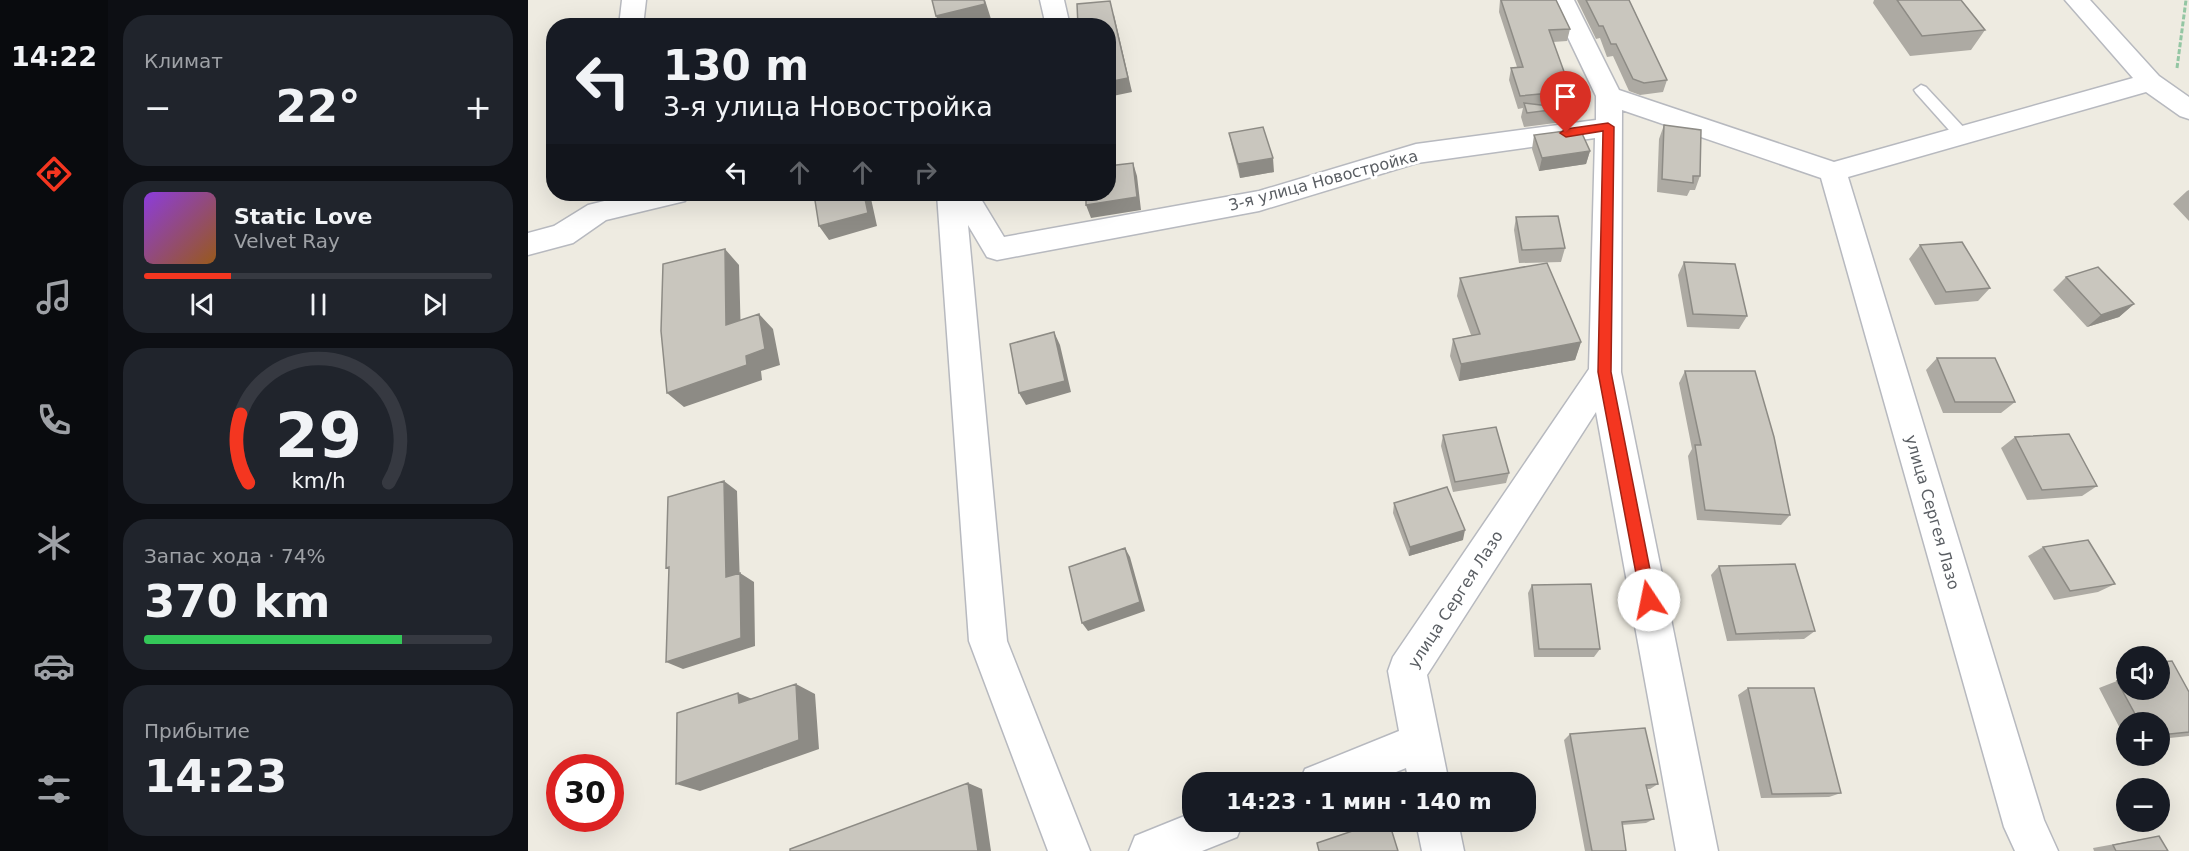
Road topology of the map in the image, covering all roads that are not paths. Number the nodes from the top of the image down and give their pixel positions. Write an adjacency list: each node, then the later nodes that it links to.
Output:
1 (634, 0): 5 (street)
2 (1052, 0): 6 (street)
3 (1562, 0): 10 (street)
4 (2077, 0): 7 (street)
5 (632, 18)
6 (1056, 18)
7 (2150, 82): 9 (street); 11 (street)
8 (1921, 90): 11 (lane)
9 (2181, 104)
10 (1609, 111): 12 (street); 15 (street, 3-я улица Новостройка); 18 (street)
11 (1962, 135): 12 (street)
12 (1833, 172): 28 (street, улица Сергея Лазо)
13 (617, 201): 16 (street)
14 (952, 201): 24 (street)
15 (968, 201)
16 (600, 203): 17 (street)
17 (528, 244)
18 (1605, 372): 19 (street, улица Сергея Лазо); 27 (street)
19 (1421, 742): 20 (street); 21 (street, улица Сергея Лазо)
20 (1346, 772)
21 (1427, 772)
22 (1197, 832): 25 (street)
23 (1439, 832): 26 (street)
24 (1069, 851)
25 (1150, 851)
26 (1443, 851)
27 (1697, 851)
28 (2037, 851)

